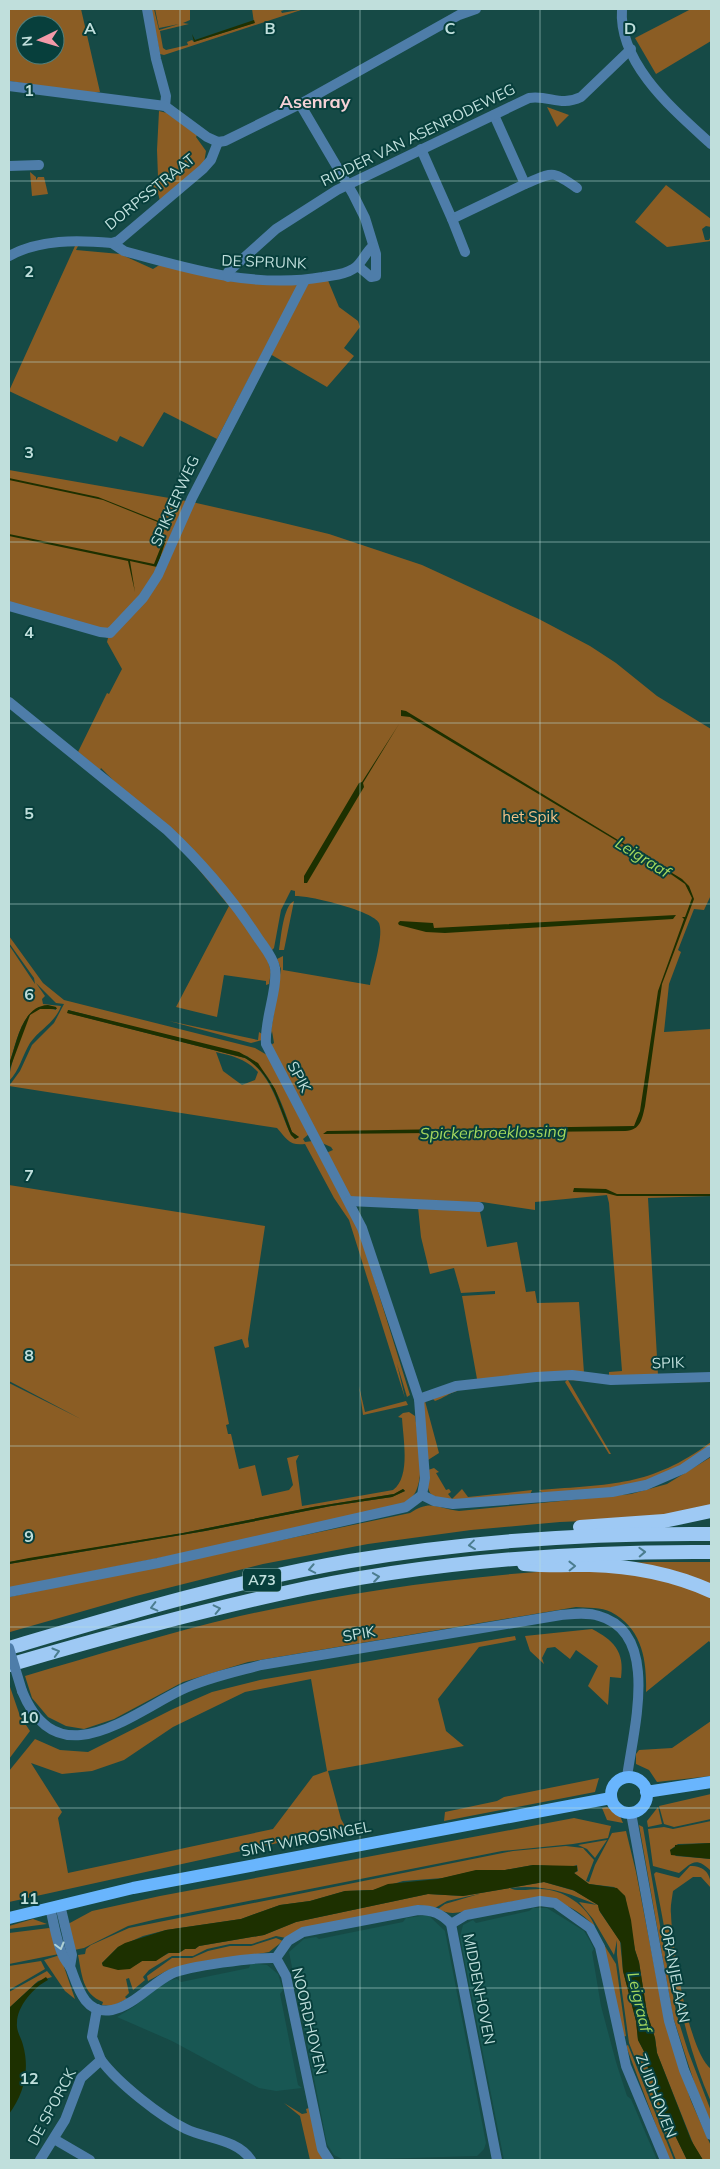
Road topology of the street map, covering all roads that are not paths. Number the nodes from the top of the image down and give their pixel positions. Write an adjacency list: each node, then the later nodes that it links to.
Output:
1 (147, 9): 7 (street)
2 (476, 9): 6 (street)
3 (622, 9): 4 (street)
4 (631, 49): 8 (street, RIDDER VAN ASENRODEWEG); 10 (street)
5 (9, 86): 7 (street)
6 (300, 104): 9 (street); 14 (street)
7 (165, 106): 9 (street)
8 (494, 115): 11 (street, RIDDER VAN ASENRODEWEG); 15 (street)
9 (218, 142): 18 (street, DORPSSTRAAT)
10 (711, 144)
11 (421, 149): 14 (street, RIDDER VAN ASENRODEWEG); 17 (street)
12 (39, 165): 13 (street)
13 (9, 166)
14 (347, 184): 19 (street); 23 (street, RIDDER VAN ASENRODEWEG)
15 (525, 184): 16 (street); 17 (street)
16 (577, 188)
17 (452, 219): 20 (street)
18 (112, 243): 21 (street, DORPSSTRAAT); 23 (street, DE SPRUNK)
19 (372, 247): 22 (street); 22 (street)
20 (465, 252)
21 (9, 256)
22 (358, 266): 24 (street, DE SPRUNK)
23 (228, 277): 24 (street, DE SPRUNK)
24 (305, 280): 25 (street, SPIKKERWEG)
25 (9, 606)
26 (9, 702): 27 (street, SPIK)
27 (349, 1201): 28 (street); 30 (street, SPIK)
28 (479, 1207)
29 (711, 1377): 30 (street, SPIK)
30 (419, 1399): 32 (street, SPIK)
31 (711, 1450): 32 (street)
32 (422, 1495): 38 (street)
33 (711, 1511): 35 (highway, A73)
34 (711, 1534): 35 (highway, A73)
35 (520, 1539): 40 (highway, A73, one-way to 40)
36 (711, 1552): 37 (highway, A73, one-way to 36)
37 (488, 1561): 39 (highway, A73, one-way to 39); 41 (highway, A73, one-way to 37)
38 (9, 1592)
39 (711, 1592)
40 (9, 1648): 42 (street, SPIK, bridge)
41 (9, 1665)
42 (627, 1777): 44 (main road); 45 (main road)
43 (711, 1782): 44 (main road)
44 (646, 1792): 46 (main road)
45 (611, 1798): 46 (main road); 47 (main road, SINT WIROSINGEL)
46 (632, 1813): 53 (street, ORANJELAAN)
47 (55, 1906): 48 (main road, SINT WIROSINGEL); 51 (street)
48 (9, 1918)
49 (450, 1924): 50 (street, MIDDENHOVEN); 59 (street, MIDDENHOVEN); 60 (street, ZUIDHOVEN)
50 (276, 1958): 51 (street, NOORDHOVEN); 58 (street, NOORDHOVEN)
51 (97, 2009): 52 (street)
52 (101, 2060): 54 (street, DE SPORCK); 57 (street)
53 (711, 2135)
54 (54, 2139): 55 (street, DE SPORCK); 56 (street)
55 (40, 2160)
56 (90, 2160)
57 (251, 2160)
58 (330, 2160)
59 (497, 2160)
60 (665, 2160)

